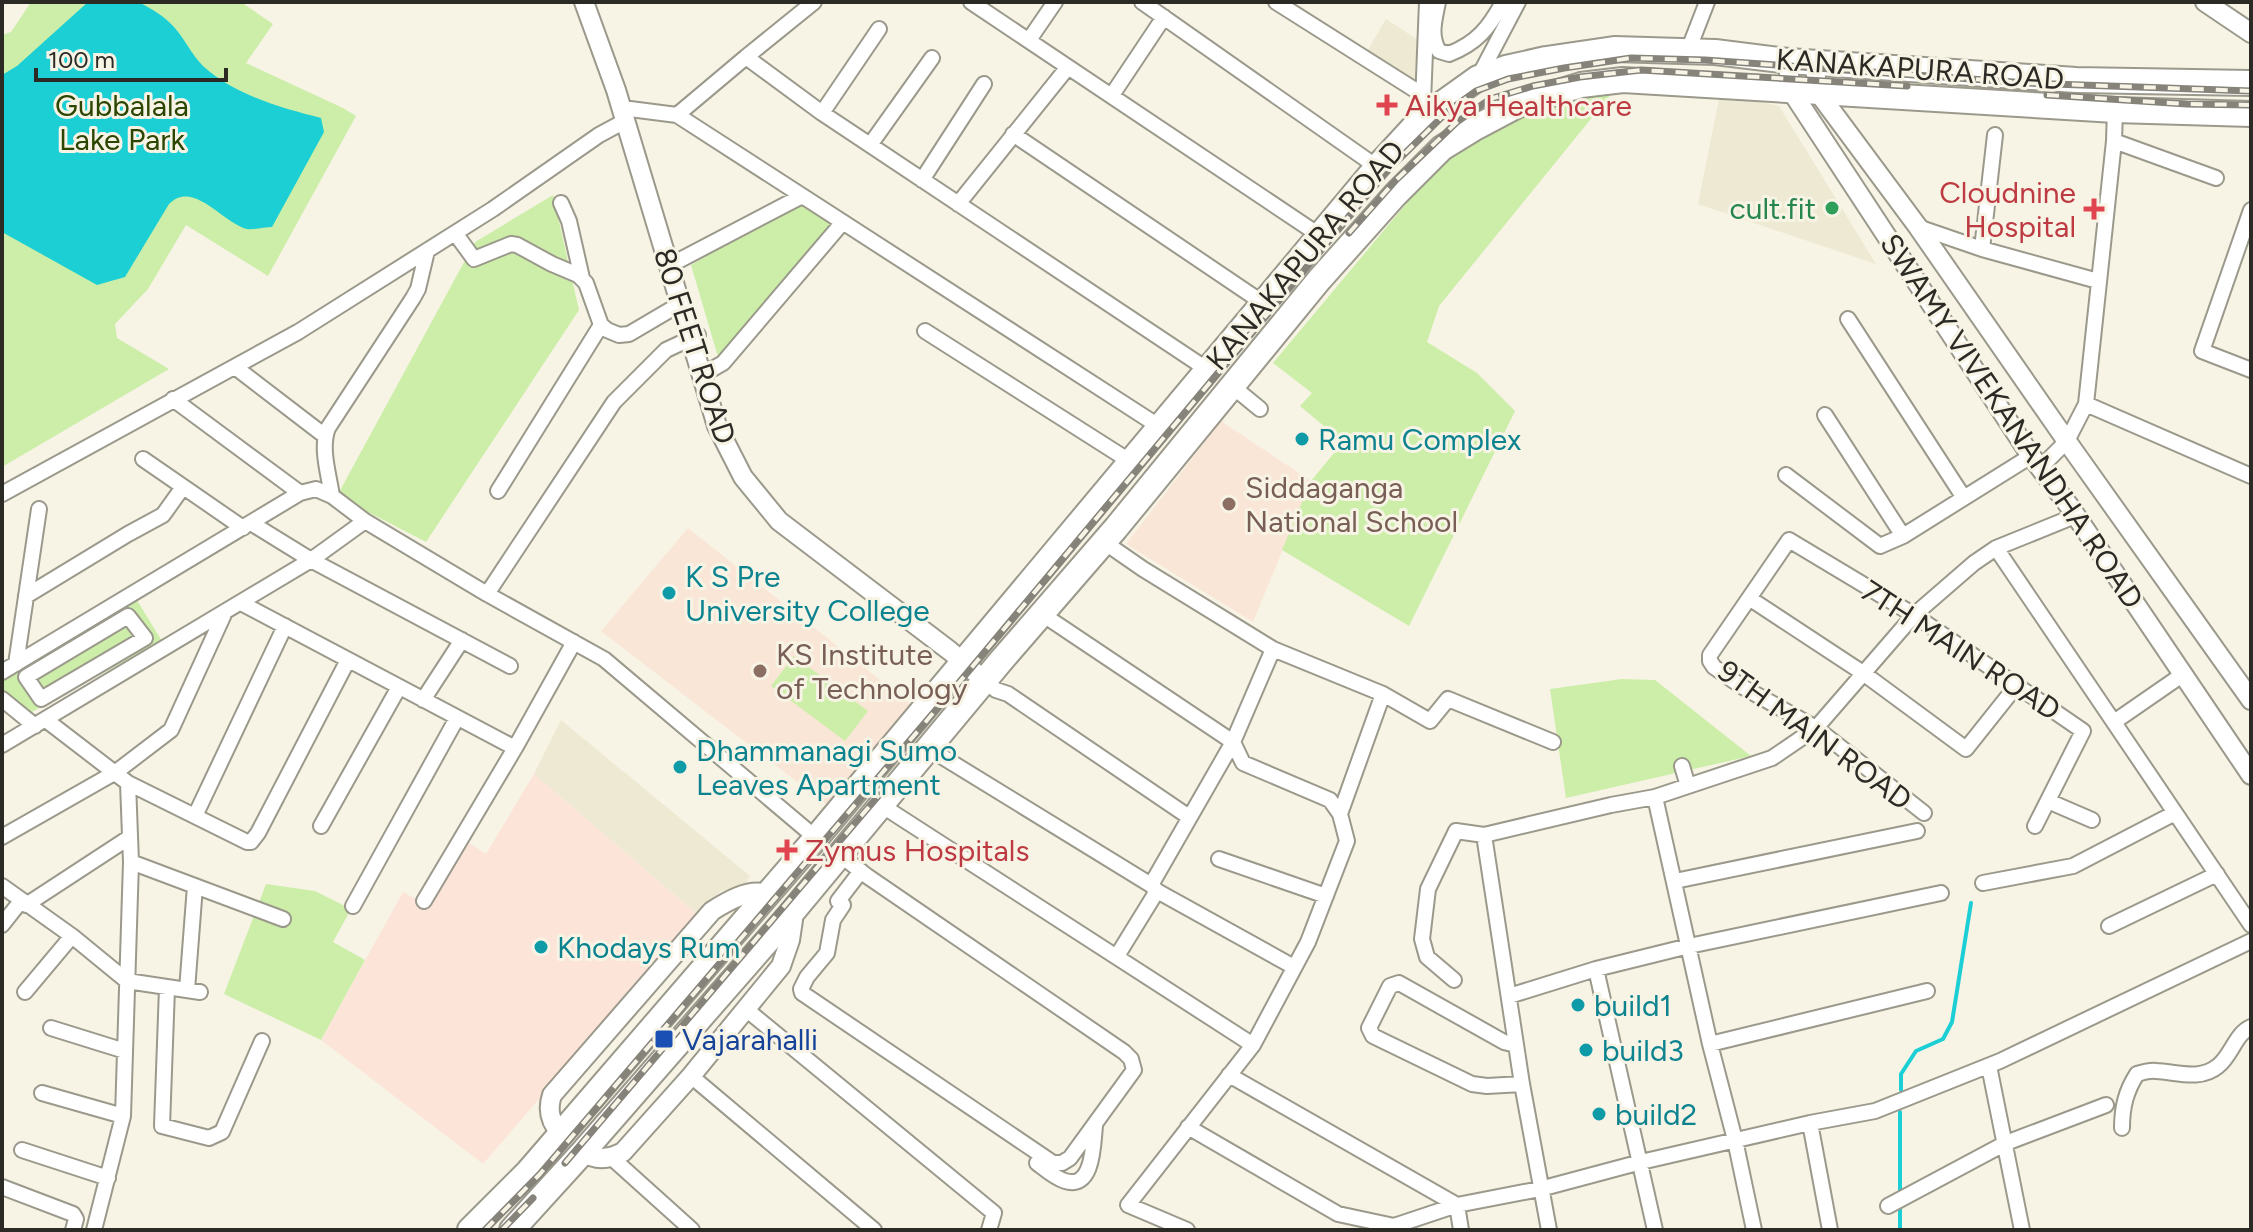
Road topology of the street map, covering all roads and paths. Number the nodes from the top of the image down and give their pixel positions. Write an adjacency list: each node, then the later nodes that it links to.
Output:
1 (584, 2): 36 (main road, 80 FEET ROAD)
2 (593, 2): 36 (main road, 80 FEET ROAD)
3 (814, 2): 20 (street)
4 (971, 2): 17 (street)
5 (1055, 2): 17 (street)
6 (1142, 2): 14 (street)
7 (1276, 2): 31 (street)
8 (1427, 2): 31 (street)
9 (1438, 2): 18 (street)
10 (1503, 2): 18 (street)
11 (1518, 2): 25 (street)
12 (1707, 2): 19 (street)
13 (2214, 4): 16 (main road)
14 (1164, 17): 30 (street); 41 (street)
15 (879, 29): 33 (street)
16 (2251, 33)
17 (1029, 40): 24 (street)
18 (1468, 44): 25 (street)
19 (1688, 51): 22 (highway, KANAKAPURA ROAD); 25 (highway, KANAKAPURA ROAD)
20 (746, 57): 33 (street); 35 (street)
21 (932, 58): 40 (street)
22 (1788, 61): 23 (highway, KANAKAPURA ROAD); 28 (main road, SWAMY VIVEKANANDHA ROAD)
23 (1815, 62): 26 (highway, KANAKAPURA ROAD); 29 (main road)
24 (1068, 67): 30 (street); 37 (street)
25 (1481, 71): 31 (highway, KANAKAPURA ROAD)
26 (2251, 83)
27 (984, 84): 43 (street)
28 (1790, 89): 29 (highway, KANAKAPURA ROAD); 67 (highway, KANAKAPURA ROAD); 77 (main road, SWAMY VIVEKANANDHA ROAD)
29 (1817, 91): 32 (highway, KANAKAPURA ROAD); 49 (main road, SWAMY VIVEKANANDHA ROAD)
30 (1112, 95): 51 (street)
31 (1422, 106): 41 (highway, KANAKAPURA ROAD)
32 (2115, 110): 34 (highway, KANAKAPURA ROAD); 39 (street)
33 (822, 113): 40 (street)
34 (2251, 114)
35 (677, 115): 36 (street); 44 (street)
36 (630, 116): 50 (street); 54 (main road, 80 FEET ROAD); 58 (main road, 80 FEET ROAD)
37 (1013, 134): 46 (street); 57 (street)
38 (1995, 135): 52 (street)
39 (2114, 141): 42 (street); 56 (street)
40 (870, 145): 43 (street)
41 (1377, 167): 51 (highway, KANAKAPURA ROAD)
42 (2216, 178)
43 (922, 180): 46 (street)
44 (802, 196): 48 (street); 54 (street)
45 (561, 203): 55 (street)
46 (958, 204): 64 (street)
47 (2251, 210): 65 (street)
48 (843, 222): 66 (street); 72 (street)
49 (1918, 227): 52 (street); 74 (main road, SWAMY VIVEKANANDHA ROAD)
50 (455, 233): 53 (street); 55 (street)
51 (1319, 235): 57 (highway, KANAKAPURA ROAD)
52 (1982, 249): 56 (street)
53 (427, 251): 63 (street); 73 (street)
54 (676, 262): 62 (main road, 80 FEET ROAD)
55 (582, 278): 60 (street)
56 (2098, 281): 69 (street)
57 (1263, 303): 64 (highway, KANAKAPURA ROAD)
58 (680, 304): 60 (street); 62 (main road, 80 FEET ROAD)
59 (1848, 319): 85 (street)
60 (601, 325): 81 (street)
61 (925, 331): 76 (street)
62 (694, 337): 66 (main road, 80 FEET ROAD); 94 (street); 106 (main road, 80 FEET ROAD)
63 (235, 367): 68 (street); 73 (street)
64 (1208, 370): 72 (highway, KANAKAPURA ROAD)
65 (2251, 370)
66 (709, 371): 106 (main road, 80 FEET ROAD)
67 (1232, 386): 70 (street); 91 (highway, KANAKAPURA ROAD)
68 (173, 399): 82 (street); 83 (street)
69 (2086, 404): 74 (street); 79 (street)
70 (1260, 409)
71 (1825, 415): 90 (street)
72 (1160, 427): 76 (highway, KANAKAPURA ROAD)
73 (325, 436): 84 (street)
74 (2067, 441): 77 (street); 118 (main road, SWAMY VIVEKANANDHA ROAD)
75 (143, 459): 80 (street)
76 (1131, 462): 106 (highway, KANAKAPURA ROAD)
77 (2036, 462): 85 (street); 87 (main road, SWAMY VIVEKANANDHA ROAD)
78 (1786, 475): 90 (street)
79 (2251, 476)
80 (183, 487): 89 (street); 95 (street)
81 (498, 491)
82 (300, 493): 84 (street); 89 (street)
83 (2, 494)
84 (332, 496): 88 (street)
85 (1964, 498): 90 (street)
86 (39, 509): 95 (street)
87 (2075, 516): 92 (street); 112 (main road, SWAMY VIVEKANANDHA ROAD)
88 (365, 521): 93 (street); 94 (street)
89 (247, 525): 93 (street); 108 (street)
90 (1903, 536)
91 (1104, 542): 99 (highway, KANAKAPURA ROAD); 104 (street)
92 (1996, 548): 100 (street); 122 (street)
93 (311, 560): 97 (street); 102 (street)
94 (487, 594): 103 (street)
95 (26, 596): 108 (street)
96 (1749, 598): 100 (street, 7TH MAIN ROAD); 111 (street); 124 (street, 9TH MAIN ROAD)
97 (241, 603): 98 (street); 101 (street)
98 (225, 612): 113 (street); 131 (street)
99 (1042, 614): 114 (highway, KANAKAPURA ROAD); 125 (street)
100 (1914, 615): 111 (street); 115 (street, 7TH MAIN ROAD)
101 (285, 626): 107 (street); 141 (street)
102 (462, 640): 109 (street); 120 (street)
103 (574, 642): 128 (street); 150 (street)
104 (1273, 649): 117 (street); 125 (street)
105 (110, 659): 105 (street); 113 (street)
106 (967, 659): 114 (main road, 80 FEET ROAD); 150 (highway, KANAKAPURA ROAD)
107 (348, 660): 116 (street); 141 (street)
108 (16, 664): 110 (street)
109 (510, 666)
110 (2, 672)
111 (1863, 673): 115 (street); 124 (street)
112 (2182, 675): 122 (street); 132 (main road, SWAMY VIVEKANANDHA ROAD)
113 (119, 676): 123 (street)
114 (989, 677): 129 (highway, KANAKAPURA ROAD); 142 (street)
115 (2017, 685): 136 (street, 7TH MAIN ROAD)
116 (399, 687): 120 (street); 144 (street)
117 (1383, 694): 126 (street); 140 (street)
118 (2250, 697)
119 (2, 699): 123 (street)
120 (423, 700): 121 (street)
121 (457, 718): 128 (street); 166 (street)
122 (2114, 722): 139 (street)
123 (40, 723): 127 (street); 131 (street)
124 (1816, 728): 134 (street); 138 (street, 9TH MAIN ROAD)
125 (1233, 742): 140 (street); 142 (street)
126 (1553, 742)
127 (2, 745)
128 (515, 748): 163 (street)
129 (928, 748): 137 (highway, KANAKAPURA ROAD); 160 (street)
130 (1682, 766): 134 (street)
131 (116, 772): 133 (street); 148 (street)
132 (2251, 775)
133 (128, 783): 141 (street); 149 (street)
134 (1688, 786): 135 (street)
135 (1655, 797): 147 (street); 156 (street)
136 (2048, 801): 143 (street); 145 (street, 7TH MAIN ROAD)
137 (881, 805): 151 (highway, KANAKAPURA ROAD); 175 (street)
138 (1924, 813)
139 (2175, 813): 155 (street); 157 (street)
140 (1340, 814): 162 (street)
141 (195, 816)
142 (1189, 817): 160 (street)
143 (2092, 820)
144 (321, 826)
145 (2035, 826)
146 (1917, 831): 156 (street)
147 (1484, 835): 178 (street); 183 (street)
148 (2, 837)
149 (130, 837): 153 (street); 165 (street)
150 (816, 838): 204 (highway, KANAKAPURA ROAD)
151 (839, 854): 154 (street); 167 (highway, KANAKAPURA ROAD)
152 (1219, 859): 162 (street)
153 (131, 862): 159 (street); 179 (street)
154 (861, 871): 164 (street); 201 (street)
155 (2217, 874): 170 (street); 171 (street)
156 (1675, 881): 174 (street)
157 (1983, 883)
158 (2, 886): 165 (street)
159 (195, 886): 168 (street); 180 (street)
160 (1154, 888): 175 (street); 176 (street)
161 (1941, 893): 174 (street)
162 (1326, 896): 176 (street)
163 (424, 901)
164 (838, 901): 167 (street); 196 (street)
165 (24, 903): 169 (street); 172 (street)
166 (353, 906)
167 (796, 907): 184 (main road); 209 (highway, KANAKAPURA ROAD)
168 (283, 919)
169 (2, 925)
170 (2251, 925)
171 (2109, 926)
172 (72, 936): 179 (street); 182 (street)
173 (2251, 941): 192 (street)
174 (1689, 946): 177 (street); 188 (street)
175 (1117, 956): 189 (street)
176 (1294, 967): 189 (street)
177 (1596, 969): 183 (street); 212 (street)
178 (1454, 980)
179 (127, 981): 180 (street); 191 (street)
180 (167, 988): 187 (street)
181 (1927, 991): 188 (street)
182 (25, 992)
183 (1509, 996): 190 (street)
184 (747, 1010): 194 (main road); 225 (street)
185 (2251, 1027): 203 (street)
186 (51, 1028): 191 (street)
187 (262, 1041)
188 (1710, 1044): 205 (street)
189 (1253, 1045): 193 (street)
190 (1516, 1045): 195 (street); 195 (street)
191 (125, 1051): 199 (street)
192 (1989, 1066): 200 (street); 206 (street)
193 (1229, 1075): 202 (street); 216 (street)
194 (691, 1076): 210 (main road); 224 (street)
195 (1522, 1084): 215 (street)
196 (945, 1090): 201 (street); 207 (street)
197 (42, 1093): 199 (street)
198 (2106, 1105): 206 (street)
199 (123, 1116): 213 (street)
200 (1810, 1123): 205 (street); 231 (street)
201 (1095, 1124): 211 (street)
202 (1188, 1127): 218 (street); 226 (street)
203 (2122, 1128)
204 (557, 1138): 209 (highway); 221 (highway, KANAKAPURA ROAD)
205 (1735, 1140): 212 (street); 230 (street)
206 (2006, 1143): 217 (street); 232 (street)
207 (1011, 1146)
208 (22, 1150): 213 (street)
209 (580, 1156): 210 (main road); 222 (highway, KANAKAPURA ROAD)
210 (612, 1158): 223 (street)
211 (1030, 1158)
212 (1641, 1162): 215 (street); 229 (street)
213 (108, 1178): 220 (street)
214 (2, 1187): 219 (street)
215 (1540, 1189): 216 (street); 228 (street)
216 (1457, 1205): 218 (street); 227 (street)
217 (1888, 1206)
218 (1394, 1228)
219 (73, 1230)
220 (94, 1230)
221 (470, 1230)
222 (512, 1230)
223 (692, 1230)
224 (874, 1230)
225 (989, 1230)
226 (1187, 1230)
227 (1461, 1230)
228 (1549, 1230)
229 (1655, 1230)
230 (1754, 1230)
231 (1830, 1230)
232 (2022, 1230)

